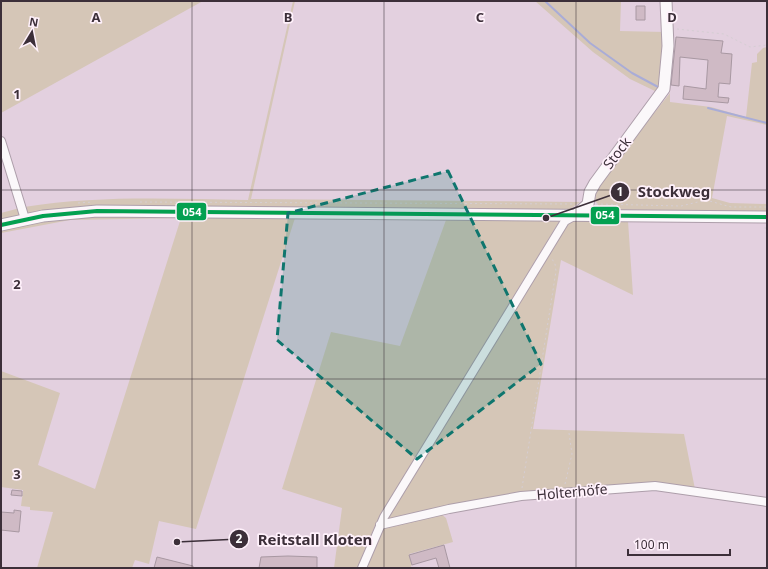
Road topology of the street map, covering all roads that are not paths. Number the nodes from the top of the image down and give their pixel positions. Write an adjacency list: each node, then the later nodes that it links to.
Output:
1 (666, 1): 3 (main road, Stock)
2 (1, 140): 5 (street)
3 (571, 214): 4 (main road); 5 (main road); 8 (street)
4 (767, 217)
5 (25, 219): 6 (main road)
6 (1, 225)
7 (767, 502): 8 (street, Holterhöfe)
8 (380, 525): 9 (street)
9 (362, 568)

